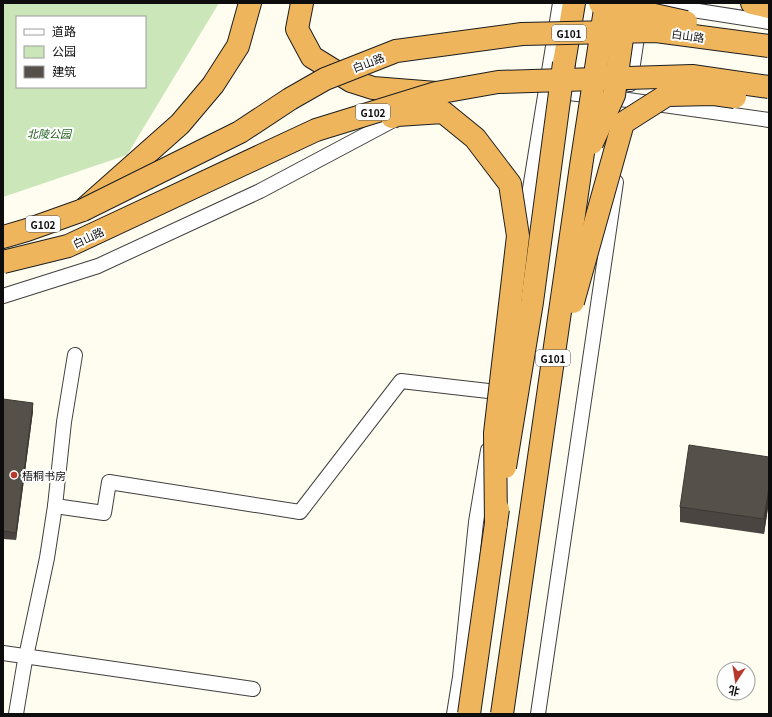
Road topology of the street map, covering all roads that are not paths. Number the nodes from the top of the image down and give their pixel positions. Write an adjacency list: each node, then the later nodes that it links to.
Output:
1 (250, 3): 15 (highway)
2 (264, 3): 15 (highway)
3 (302, 3): 20 (highway, bridge)
4 (561, 3): 17 (highway); 19 (street)
5 (574, 3): 17 (highway, G101)
6 (600, 3): 14 (highway, bridge)
7 (606, 3): 24 (highway, G101, bridge)
8 (628, 3): 24 (highway, bridge)
9 (642, 3): 21 (street)
10 (648, 3): 13 (street)
11 (752, 3): 12 (highway)
12 (769, 8)
13 (769, 22)
14 (769, 40)
15 (238, 46): 26 (highway, bridge)
16 (769, 46): 26 (highway, 白山路 / G102, bridge)
17 (564, 63): 34 (highway, G101, bridge)
18 (769, 87): 20 (highway, 白山路 / G102, bridge)
19 (546, 91): 21 (street); 29 (street); 32 (street)
20 (436, 93): 25 (highway, 白山路 / G102, bridge)
21 (628, 100): 23 (street); 42 (street)
22 (769, 102): 31 (highway, bridge)
23 (769, 120)
24 (581, 166): 31 (highway, G101, bridge)
25 (211, 179): 28 (highway, 白山路 / G102, bridge); 34 (highway, bridge)
26 (83, 210): 27 (highway, 白山路 / G102)
27 (3, 237)
28 (3, 262)
29 (3, 296)
30 (74, 355): 33 (street)
31 (549, 386): 41 (highway, G101, bridge)
32 (497, 392): 33 (street); 39 (street)
33 (55, 506): 36 (street)
34 (496, 524): 40 (highway, G101, bridge)
35 (3, 653): 36 (street)
36 (26, 656): 37 (street); 38 (street)
37 (253, 689)
38 (16, 714)
39 (454, 714)
40 (469, 714)
41 (502, 714)
42 (538, 714)

